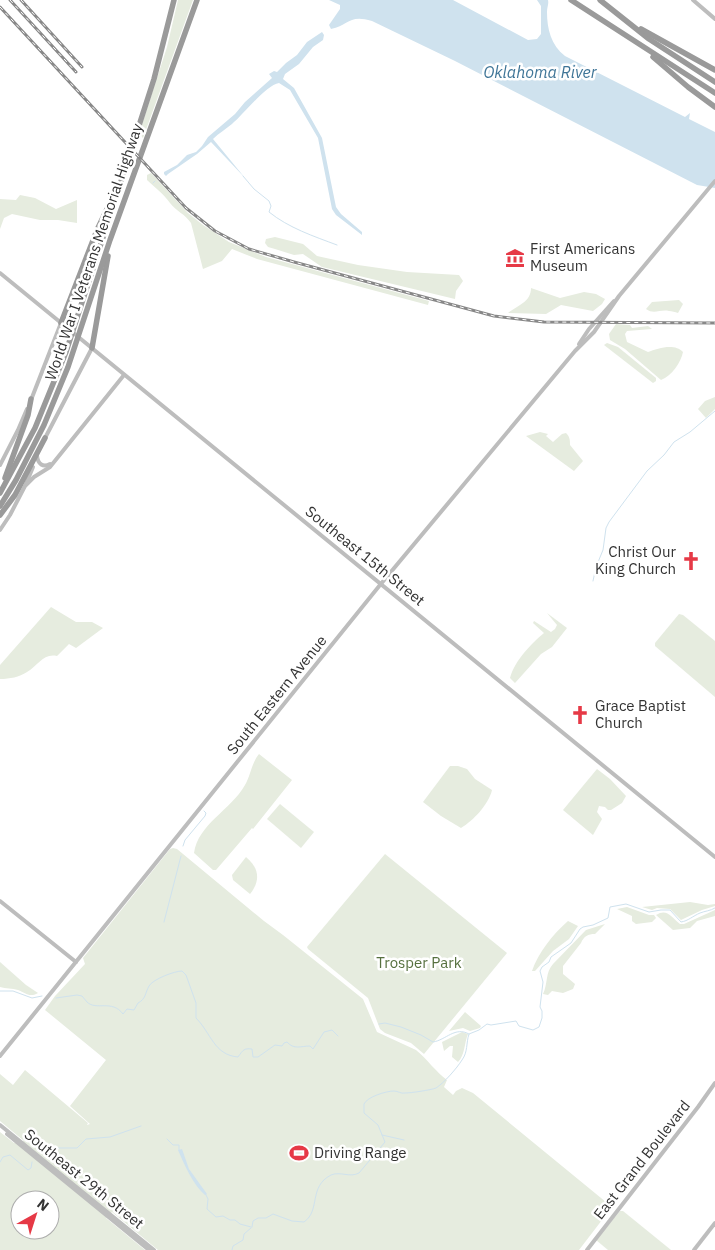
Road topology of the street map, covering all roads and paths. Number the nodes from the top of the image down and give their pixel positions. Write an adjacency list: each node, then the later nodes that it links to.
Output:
1 (174, 0): 14 (highway, World War I Veterans Memorial Highway)
2 (197, 0): 15 (highway, World War I Veterans Memorial Highway)
3 (570, 0): 8 (highway)
4 (600, 0): 6 (highway)
5 (693, 0): 7 (main road)
6 (622, 18): 9 (highway); 10 (highway)
7 (715, 18)
8 (638, 44): 11 (highway); 12 (highway)
9 (715, 70)
10 (715, 82)
11 (715, 94)
12 (715, 107)
13 (715, 181): 30 (main road, South Eastern Avenue)
14 (120, 183): 17 (highway); 26 (highway, World War I Veterans Memorial Highway)
15 (110, 240): 18 (highway); 27 (highway, World War I Veterans Memorial Highway)
16 (0, 273): 17 (main road, Southeast 15th Street)
17 (61, 323): 18 (main road, Southeast 15th Street); 20 (main road)
18 (92, 348): 19 (main road, Southeast 15th Street); 21 (main road)
19 (124, 375): 23 (main road); 30 (main road, Southeast 15th Street)
20 (31, 399): 24 (main road); 26 (highway)
21 (45, 438): 22 (main road); 28 (highway)
22 (37, 456): 23 (main road); 25 (main road)
23 (52, 463): 25 (main road)
24 (0, 465)
25 (25, 486): 29 (main road)
26 (0, 492)
27 (0, 506)
28 (0, 515)
29 (0, 530)
30 (380, 584): 31 (main road, Southeast 15th Street); 33 (main road, South Eastern Avenue)
31 (715, 857)
32 (0, 902): 33 (main road)
33 (76, 962): 34 (main road, South Eastern Avenue)
34 (0, 1056)
35 (715, 1083): 40 (main road, East Grand Boulevard)
36 (0, 1126): 38 (main road, Southeast 29th Street); 39 (main road, Southeast 29th Street)
37 (715, 1223): 41 (main road)
38 (148, 1250)
39 (154, 1250)
40 (586, 1250)
41 (694, 1250)

